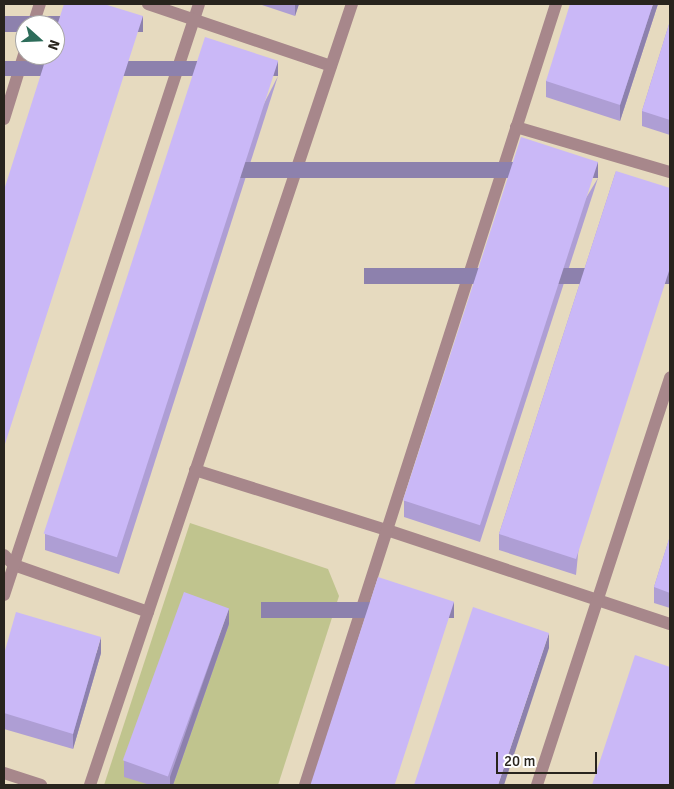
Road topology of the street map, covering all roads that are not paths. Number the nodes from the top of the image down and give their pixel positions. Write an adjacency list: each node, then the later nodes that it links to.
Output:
1 (148, 4): 5 (street)
2 (199, 4): 5 (street)
3 (352, 4): 7 (street)
4 (556, 4): 9 (street)
5 (194, 19): 7 (street); 15 (street)
6 (21, 65): 8 (street)
7 (331, 66): 12 (street)
8 (4, 119)
9 (516, 128): 10 (street); 13 (street)
10 (670, 172)
11 (670, 377): 17 (street)
12 (195, 470): 13 (street); 18 (street)
13 (388, 530): 17 (street); 23 (street)
14 (4, 555): 15 (street)
15 (14, 565): 16 (street); 18 (street)
16 (4, 595)
17 (596, 601): 19 (street); 24 (street)
18 (148, 612): 22 (street)
19 (670, 624)
20 (4, 773): 21 (street)
21 (41, 785)
22 (90, 785)
23 (305, 785)
24 (538, 785)

